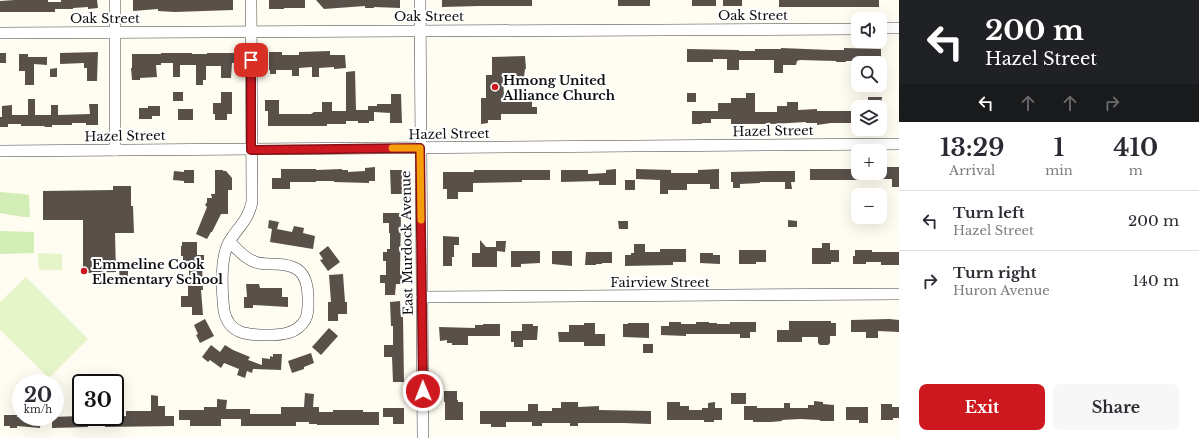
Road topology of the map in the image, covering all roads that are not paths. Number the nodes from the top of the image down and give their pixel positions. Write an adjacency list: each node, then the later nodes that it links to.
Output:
1 (115, 0): 9 (street)
2 (251, 0): 10 (street)
3 (420, 0): 7 (street, East Murdock Avenue)
4 (887, 28): 5 (street)
5 (899, 28)
6 (851, 29): 7 (street, Oak Street)
7 (420, 30): 10 (street, Oak Street); 12 (street, East Murdock Avenue)
8 (0, 32): 9 (street, Oak Street)
9 (115, 32): 10 (street, Oak Street); 13 (street)
10 (251, 32): 14 (street)
11 (899, 144): 12 (street, Hazel Street)
12 (420, 148): 14 (street, Hazel Street); 18 (street, East Murdock Avenue)
13 (115, 150): 14 (street, Hazel Street); 15 (street, Hazel Street)
14 (251, 150): 16 (street)
15 (0, 151)
16 (230, 242): 16 (street)
17 (899, 294): 18 (street, Fairview Street)
18 (422, 297): 19 (street, East Murdock Avenue)
19 (423, 438)

